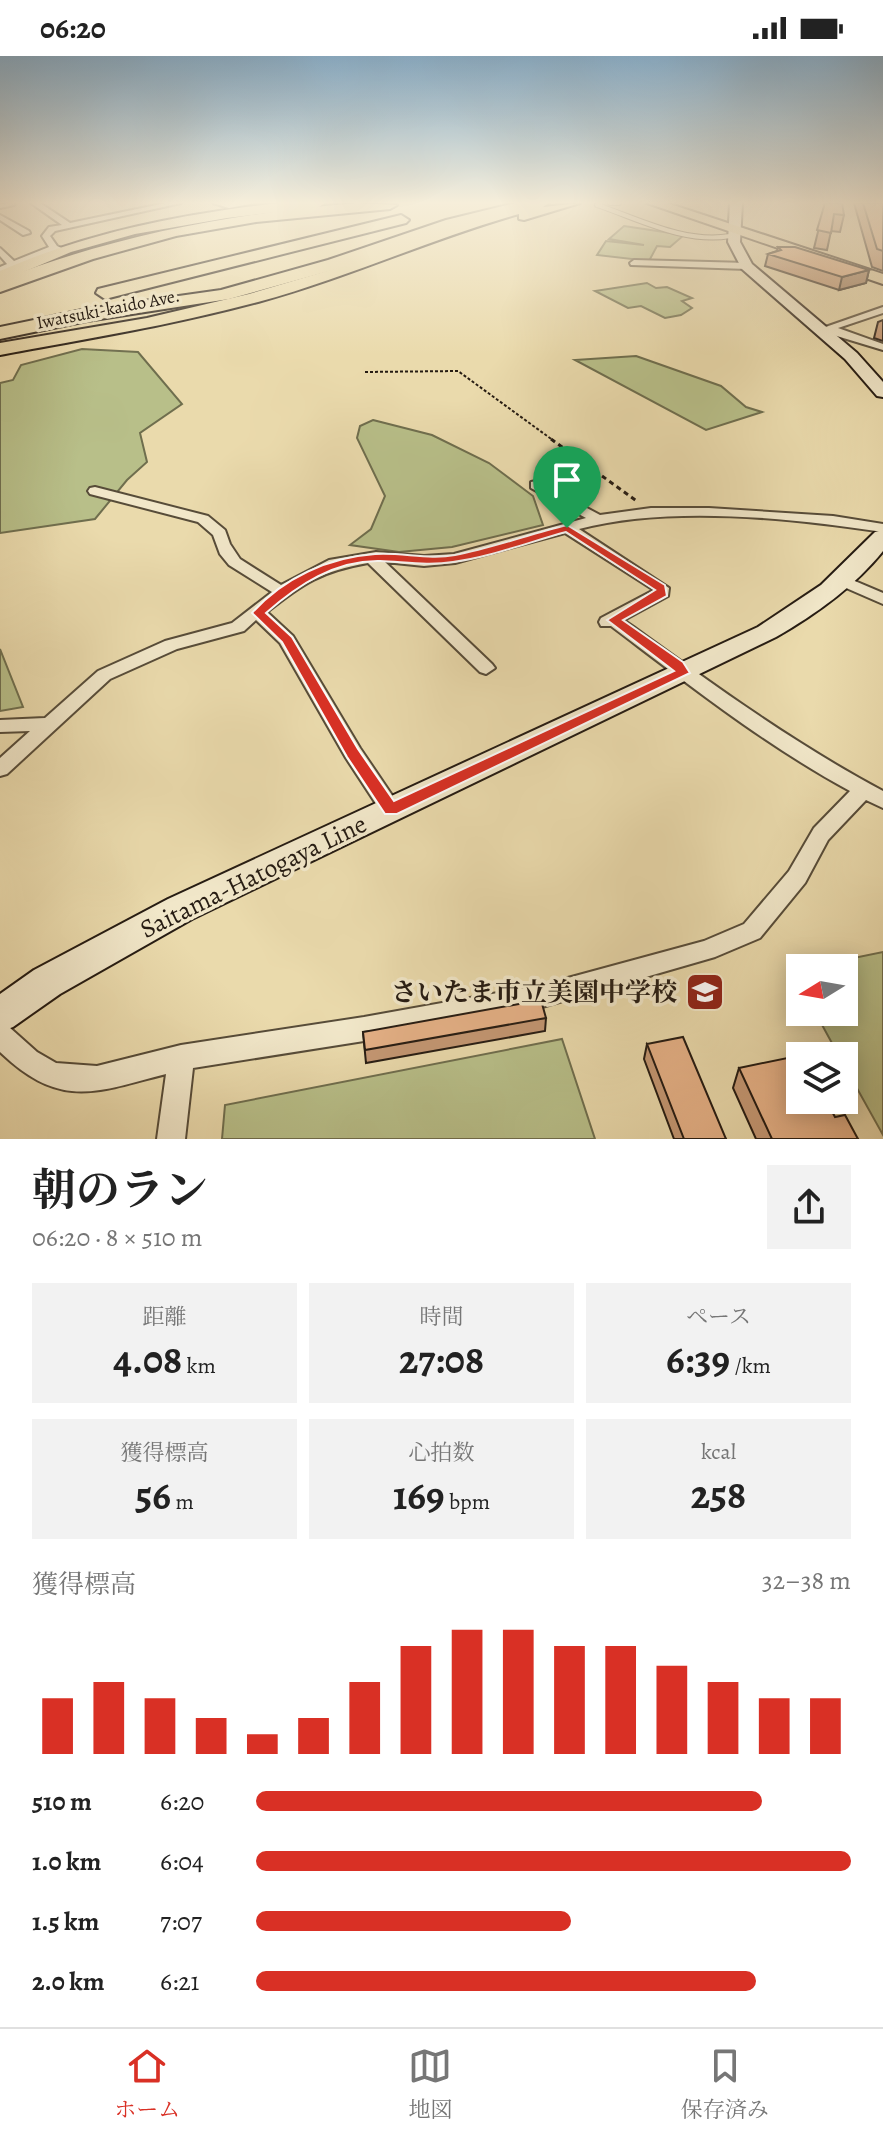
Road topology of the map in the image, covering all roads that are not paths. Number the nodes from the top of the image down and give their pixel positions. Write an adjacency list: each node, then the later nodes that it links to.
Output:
1 (2, 254): 13 (street)
2 (46, 254): 13 (street)
3 (50, 254): 17 (highway)
4 (87, 254): 19 (highway)
5 (253, 254): 21 (highway)
6 (300, 254): 23 (highway)
7 (364, 254): 23 (highway)
8 (387, 254): 16 (highway, Iwatsuki-kaido Ave.)
9 (395, 254): 16 (highway)
10 (739, 254): 14 (main road)
11 (821, 254): 18 (highway)
12 (634, 263): 14 (street)
13 (12, 265): 15 (street)
14 (747, 266): 22 (main road)
15 (0, 270)
16 (342, 271): 25 (highway, Iwatsuki-kaido Ave.)
17 (0, 277)
18 (883, 277)
19 (0, 286)
20 (883, 310): 22 (street)
21 (0, 320)
22 (826, 330): 24 (street); 26 (main road)
23 (0, 331)
24 (883, 347)
25 (0, 349)
26 (883, 392)
27 (536, 485): 29 (street)
28 (95, 491): 35 (street)
29 (597, 519): 30 (street); 31 (street)
30 (567, 528): 33 (street); 39 (street)
31 (883, 528)
32 (883, 537): 34 (main road, Saitama-Hatogaya Line)
33 (372, 558): 35 (street); 38 (street)
34 (843, 581): 36 (street); 39 (main road, Saitama-Hatogaya Line)
35 (283, 592): 37 (street)
36 (883, 599)
37 (258, 613): 40 (street); 44 (street)
38 (486, 668)
39 (683, 673): 43 (street); 44 (main road, Saitama-Hatogaya Line)
40 (51, 724): 41 (street); 42 (street)
41 (0, 726)
42 (0, 769)
43 (873, 795): 47 (street)
44 (391, 810): 45 (main road, Saitama-Hatogaya Line)
45 (0, 1015)
46 (0, 1035): 47 (street)
47 (181, 1057): 48 (street)
48 (171, 1139)

